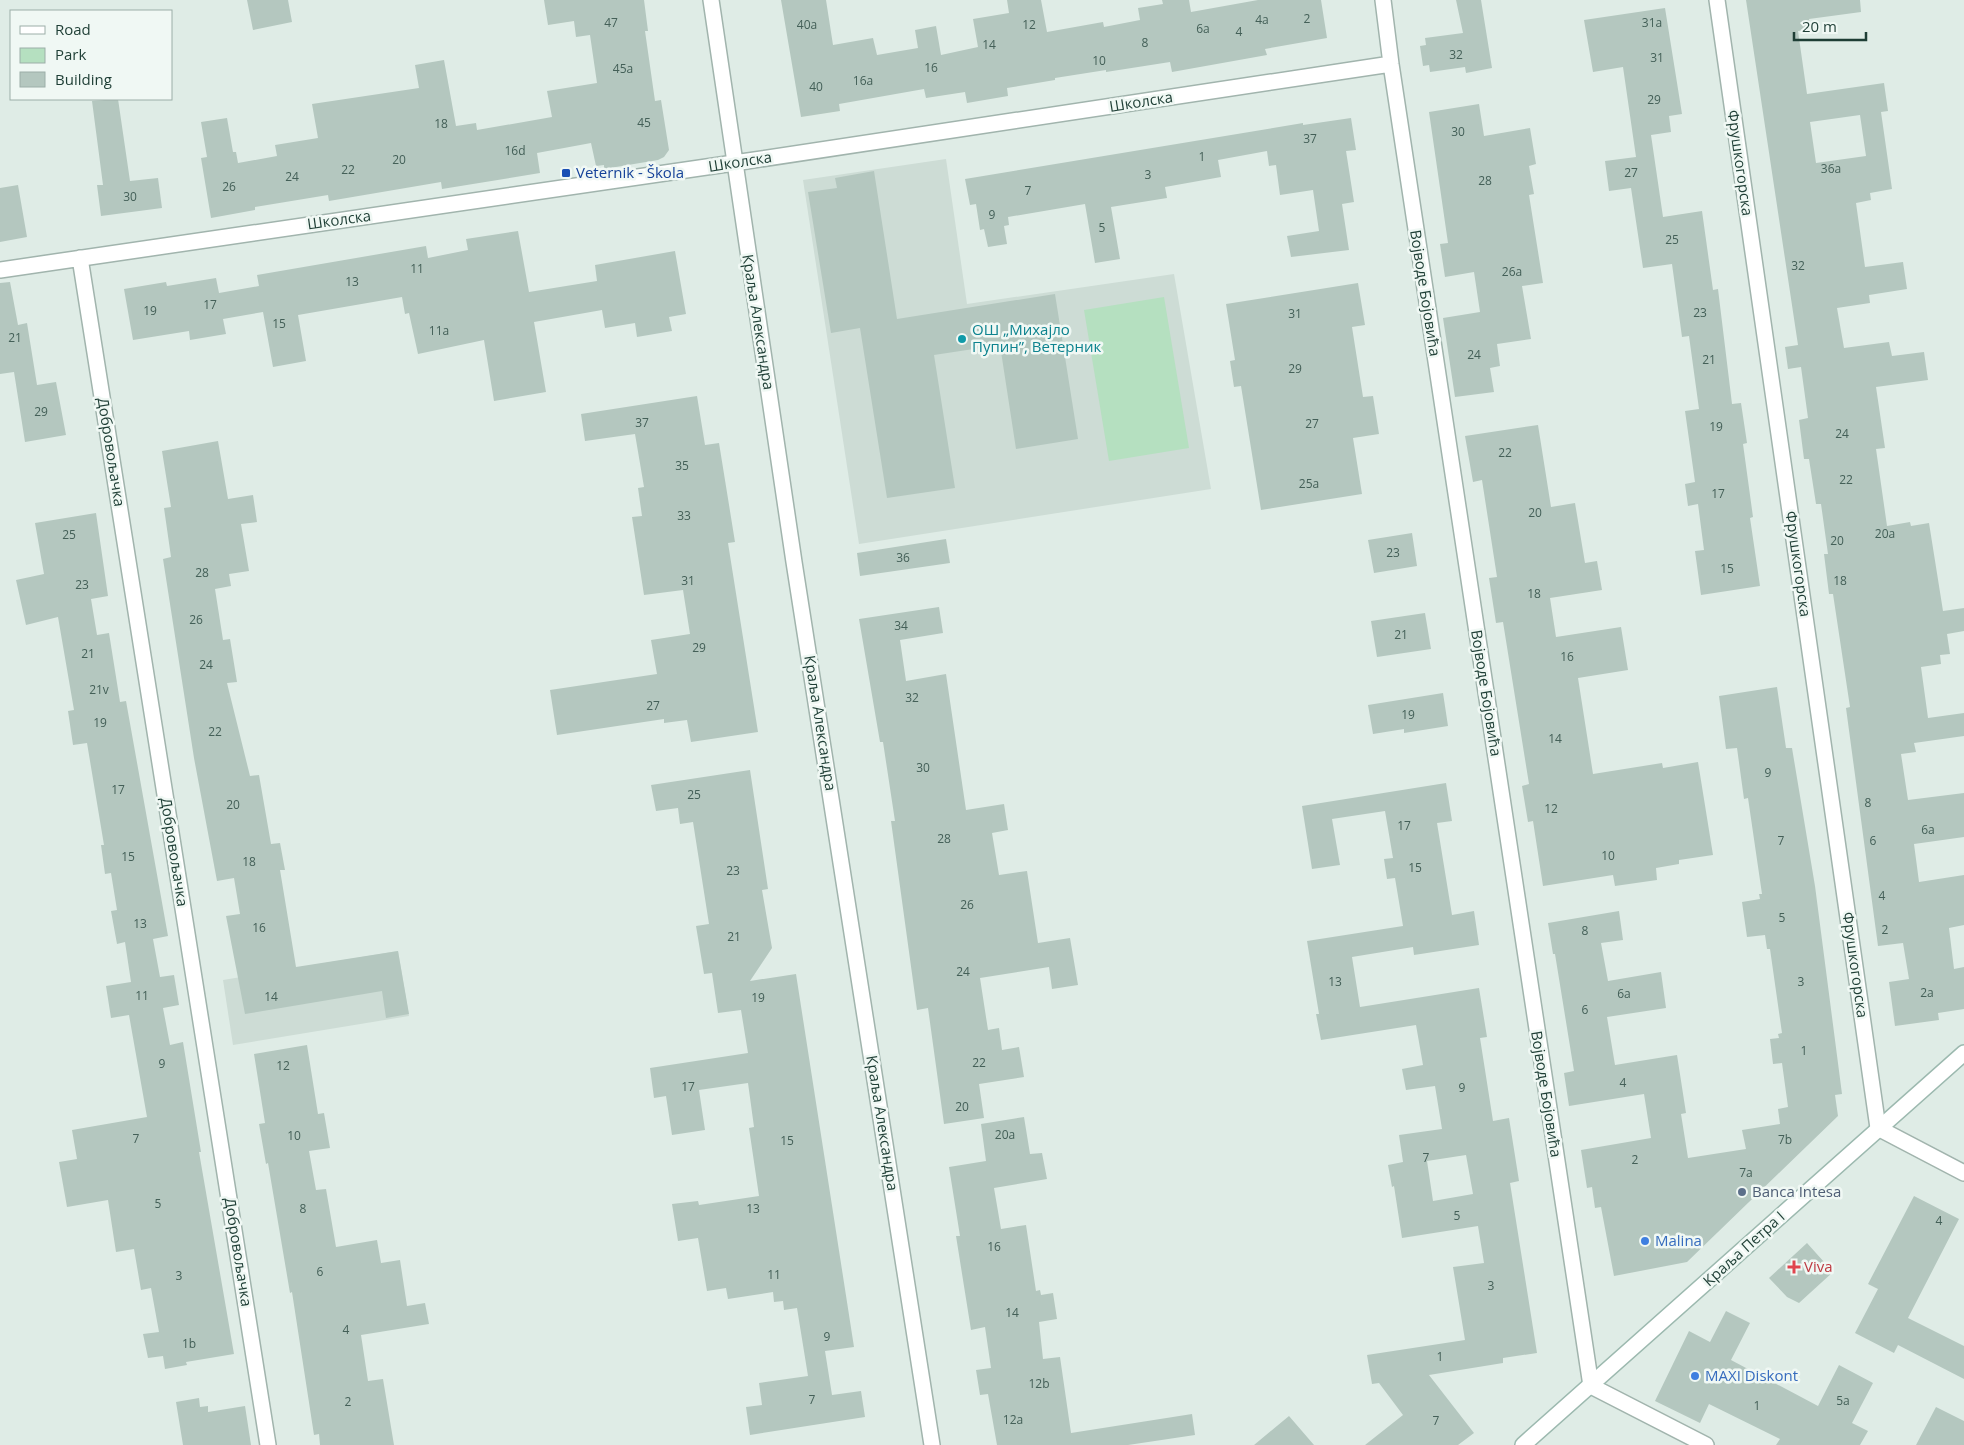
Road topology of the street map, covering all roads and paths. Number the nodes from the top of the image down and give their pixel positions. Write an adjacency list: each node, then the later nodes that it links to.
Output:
1 (711, 0): 5 (street, Краља Александра)
2 (1383, 0): 4 (street, Војводе Бојовића)
3 (1717, 0): 9 (street, Фрушкогорска)
4 (1391, 64): 5 (street, Школска); 11 (street, Војводе Бојовића)
5 (734, 163): 6 (street, Школска); 13 (street, Краља Александра)
6 (80, 258): 7 (street, Школска); 12 (street, Добровољачка)
7 (0, 270)
8 (1964, 1053): 9 (street, Краља Петра I)
9 (1878, 1128): 10 (street); 11 (street, Краља Петра I)
10 (1964, 1173)
11 (1591, 1386): 14 (street, Краља Петра I); 15 (street)
12 (268, 1445)
13 (932, 1445)
14 (1523, 1445)
15 (1706, 1445)

